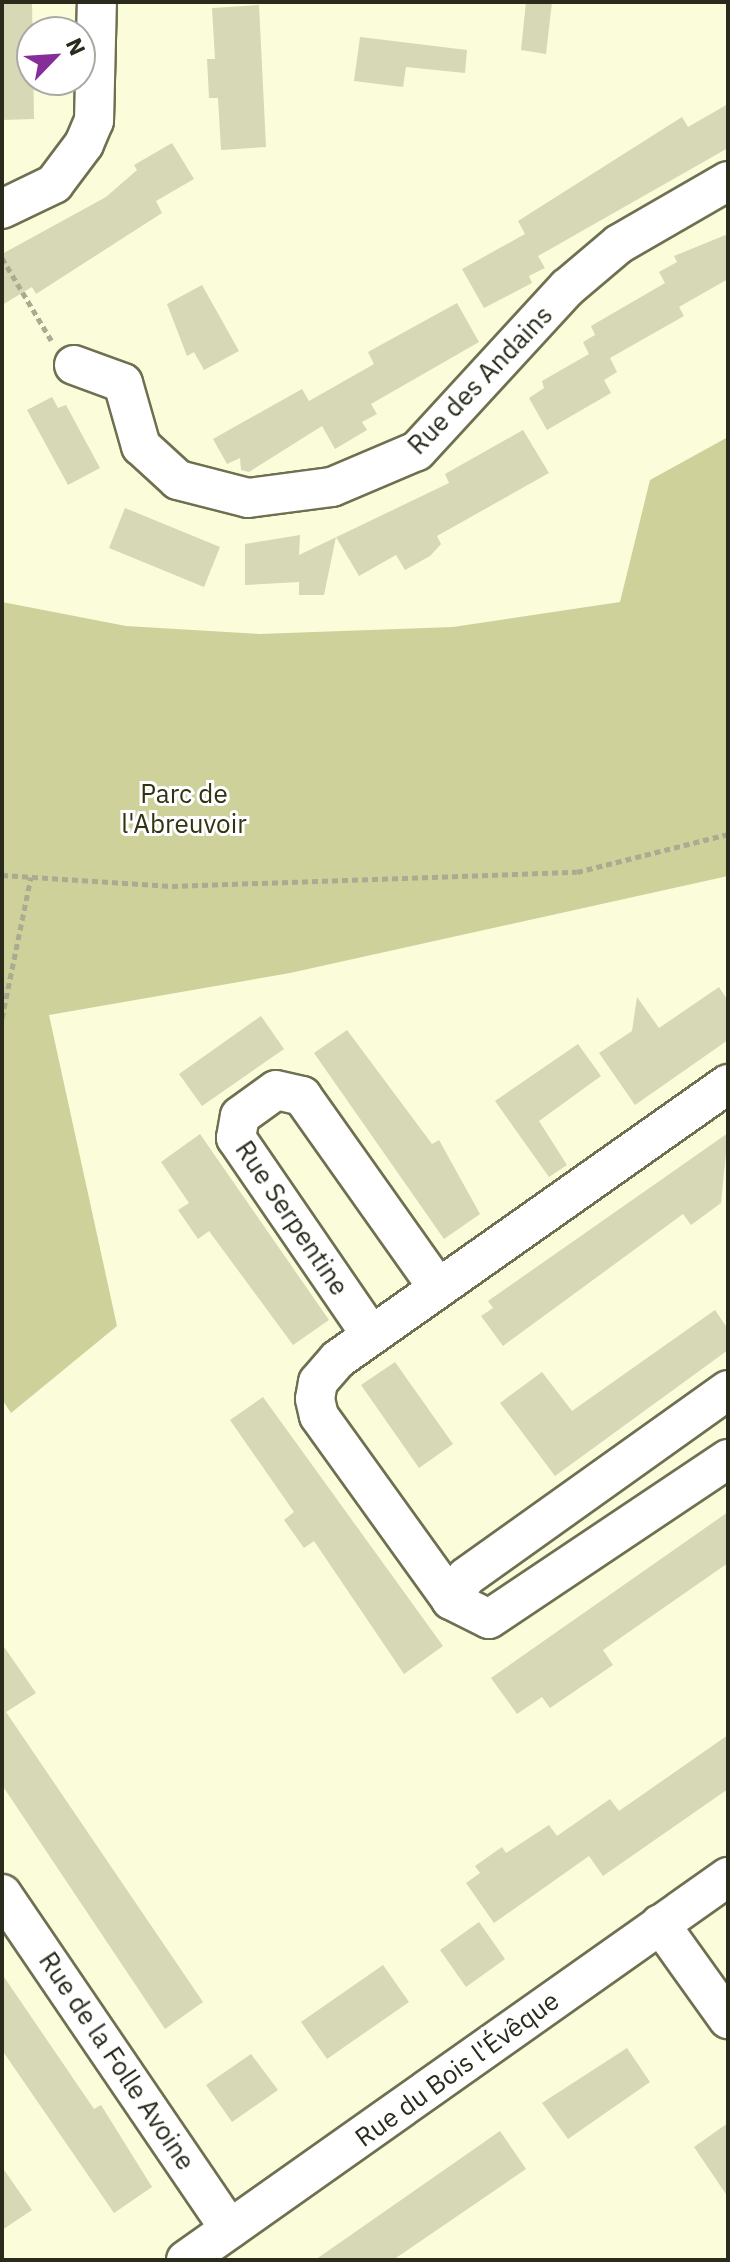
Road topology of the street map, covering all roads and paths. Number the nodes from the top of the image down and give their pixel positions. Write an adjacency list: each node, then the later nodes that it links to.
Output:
1 (97, 2): 3 (street)
2 (728, 181): 5 (street, Rue des Andains)
3 (2, 209)
4 (2, 258): 5 (path)
5 (74, 365)
6 (728, 834): 8 (path)
7 (2, 875): 8 (path)
8 (31, 877): 9 (path)
9 (2, 1018)
10 (728, 1084): 11 (street)
11 (438, 1288): 12 (street); 12 (street, Rue Serpentine)
12 (371, 1335): 15 (street)
13 (728, 1390): 15 (street)
14 (728, 1459): 15 (street)
15 (451, 1600)
16 (728, 1877): 18 (street, Rue du Bois l'Évêque)
17 (2, 1894): 20 (street, Rue de la Folle Avoine)
18 (660, 1924): 19 (street); 20 (street, Rue du Bois l'Évêque)
19 (728, 2019)
20 (230, 2229): 21 (street, Rue du Bois l'Évêque)
21 (186, 2260)

